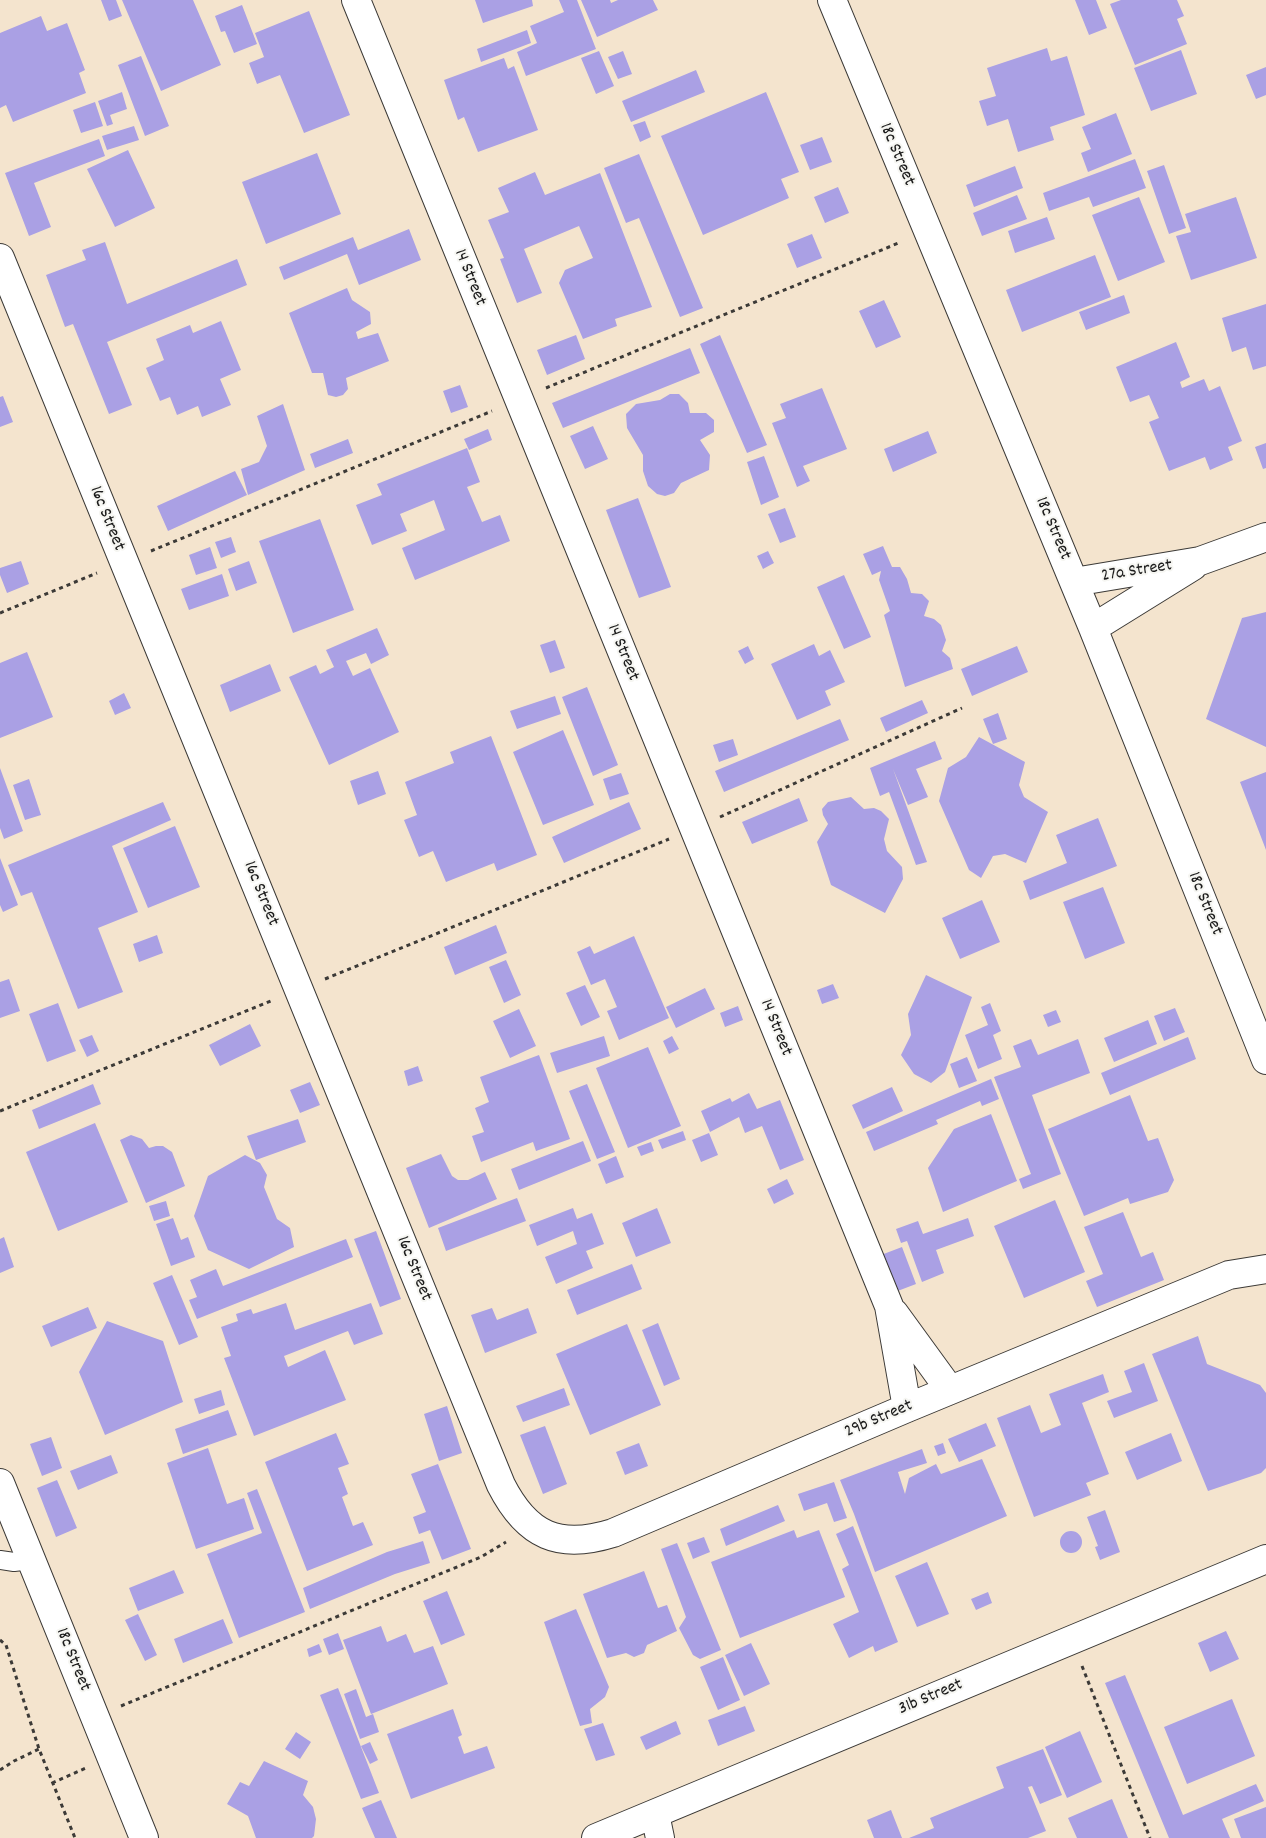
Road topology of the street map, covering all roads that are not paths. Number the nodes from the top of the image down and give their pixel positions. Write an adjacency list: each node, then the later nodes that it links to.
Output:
1 (356, 0): 12 (street, 14 Street)
2 (832, 0): 6 (street, 18c Street)
3 (0, 258): 16 (street, 16c Street)
4 (1266, 537): 5 (street, 27a Street)
5 (1200, 561): 6 (street, 27a Street); 7 (street, 27a Street)
6 (1074, 582): 7 (street, 18c Street)
7 (1093, 628): 8 (street, 18c Street)
8 (1266, 1060)
9 (1266, 1249): 11 (street, 29b Street)
10 (1266, 1269): 11 (street, 29b Street)
11 (1229, 1275): 13 (street, 29b Street)
12 (889, 1306): 13 (street, 14 Street); 14 (street, 14 Street)
13 (950, 1390): 14 (street, 29b Street)
14 (907, 1408): 16 (street, 29b Street)
15 (0, 1483): 19 (street, 18c Street)
16 (530, 1524)
17 (1266, 1559): 20 (street, 31b Street)
18 (0, 1560): 19 (lane)
19 (31, 1560): 22 (street, 18c Street)
20 (658, 1826): 21 (street, 31b Street)
21 (609, 1836)
22 (144, 1838)

